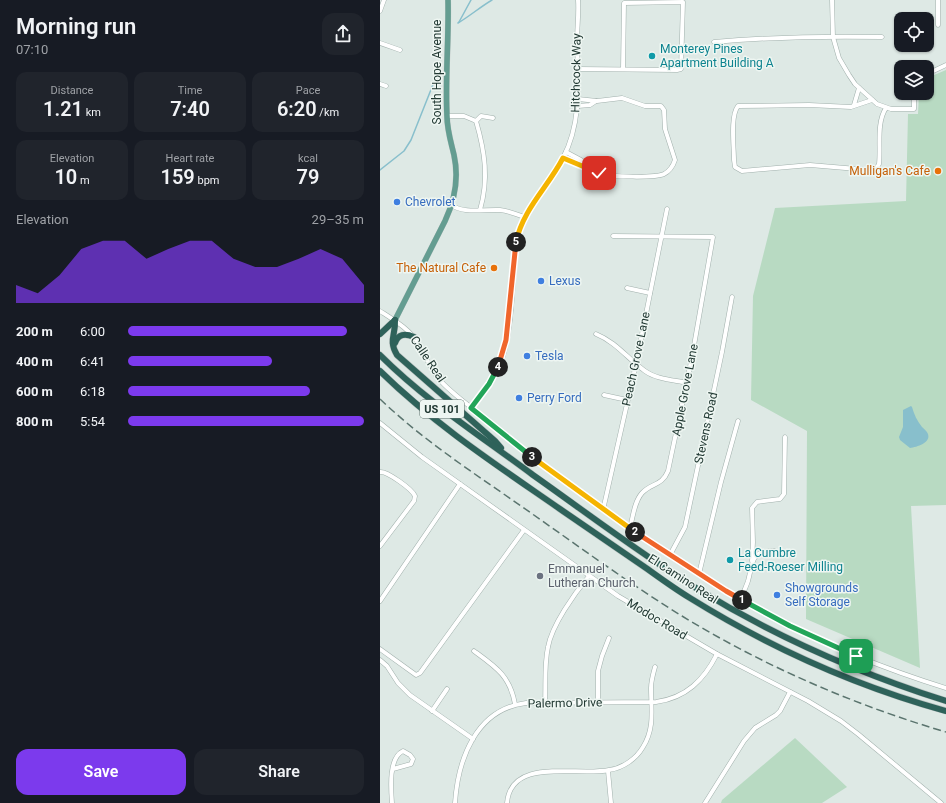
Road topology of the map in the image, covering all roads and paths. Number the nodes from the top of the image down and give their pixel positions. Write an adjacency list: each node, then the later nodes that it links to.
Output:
1 (384, 0): 6 (street)
2 (448, 0): 27 (main road, South Hope Avenue)
3 (578, 0): 14 (street, Hitchcock Way)
4 (832, 0): 8 (street)
5 (938, 0): 7 (street)
6 (380, 11)
7 (938, 25)
8 (833, 37): 9 (street); 10 (street); 19 (street)
9 (882, 37)
10 (714, 42)
11 (380, 43): 12 (street)
12 (400, 50)
13 (946, 66): 16 (street)
14 (578, 69): 15 (street); 20 (street, Hitchcock Way)
15 (623, 69): 15 (street)
16 (934, 71)
17 (380, 84): 18 (street)
18 (386, 86)
19 (859, 88): 21 (street); 24 (street)
20 (578, 99): 23 (street); 25 (street, Hitchcock Way)
21 (872, 100): 24 (street); 26 (street)
22 (914, 100): 26 (street)
23 (597, 101): 25 (street); 32 (street)
24 (854, 105): 26 (street)
25 (578, 106): 30 (street, Hitchcock Way)
26 (886, 108)
27 (447, 116): 29 (street); 33 (main road, South Hope Avenue)
28 (493, 118): 29 (street)
29 (476, 121): 35 (street)
30 (566, 152): 31 (street, Hitchcock Way); 32 (street)
31 (563, 158): 32 (street); 36 (street, Hitchcock Way)
32 (587, 168)
33 (452, 205): 35 (street); 43 (main road, South Hope Avenue)
34 (667, 209): 38 (street, Peach Grove Lane)
35 (480, 210): 36 (street)
36 (524, 217): 54 (street, Hitchcock Way)
37 (613, 236): 38 (street)
38 (662, 236): 40 (street, Peach Grove Lane); 51 (street, Apple Grove Lane)
39 (628, 288): 40 (street)
40 (650, 292): 49 (street, Peach Grove Lane)
41 (732, 297): 66 (street, Stevens Road)
42 (380, 311): 43 (street, Calle Real)
43 (395, 320): 44 (highway); 46 (street, Calle Real); 47 (highway)
44 (380, 334)
45 (596, 334): 49 (street)
46 (414, 337): 47 (highway); 54 (street, Calle Real)
47 (393, 349): 58 (highway)
48 (380, 355): 58 (highway, El Camino Real / US 101)
49 (636, 364): 51 (street); 53 (street, Peach Grove Lane)
50 (380, 371): 87 (highway, El Camino Real / US 101)
51 (686, 383): 62 (street, Apple Grove Lane)
52 (604, 395): 53 (street)
53 (627, 400): 61 (street, Peach Grove Lane)
54 (471, 408): 61 (street, Calle Real)
55 (738, 421): 68 (street)
56 (380, 424): 60 (street, Modoc Road)
57 (785, 437): 67 (street)
58 (509, 457): 82 (highway, El Camino Real / US 101)
59 (380, 472): 64 (street)
60 (460, 484): 63 (street, Modoc Road); 71 (street)
61 (603, 510): 62 (street, Calle Real)
62 (630, 528): 66 (street, Calle Real)
63 (524, 530): 69 (street, Modoc Road); 73 (street)
64 (380, 546)
65 (775, 550): 67 (street)
66 (670, 555): 68 (street, Calle Real)
67 (752, 561): 70 (street)
68 (699, 574): 70 (street, Calle Real)
69 (589, 576): 75 (street, Modoc Road); 84 (street)
70 (741, 599): 78 (street, Calle Real)
71 (380, 601)
72 (609, 638): 83 (street)
73 (380, 649)
74 (474, 651): 85 (street)
75 (717, 654): 80 (street, Modoc Road); 81 (street, Palermo Drive)
76 (380, 660): 86 (street)
77 (655, 667): 81 (street)
78 (946, 688)
79 (447, 689): 86 (street)
80 (790, 692): 95 (street); 96 (street, Modoc Road)
81 (651, 701): 83 (street, Palermo Drive); 90 (street)
82 (946, 701)
83 (598, 702): 84 (street, Palermo Drive)
84 (546, 703): 85 (street, Palermo Drive)
85 (515, 704): 88 (street, Palermo Drive)
86 (432, 711): 88 (street)
87 (946, 711)
88 (473, 739): 92 (street, Palermo Drive)
89 (393, 769): 89 (street); 91 (street)
90 (608, 771): 93 (street); 94 (street)
91 (392, 803)
92 (455, 803)
93 (506, 803)
94 (611, 803)
95 (705, 803)
96 (941, 803)

